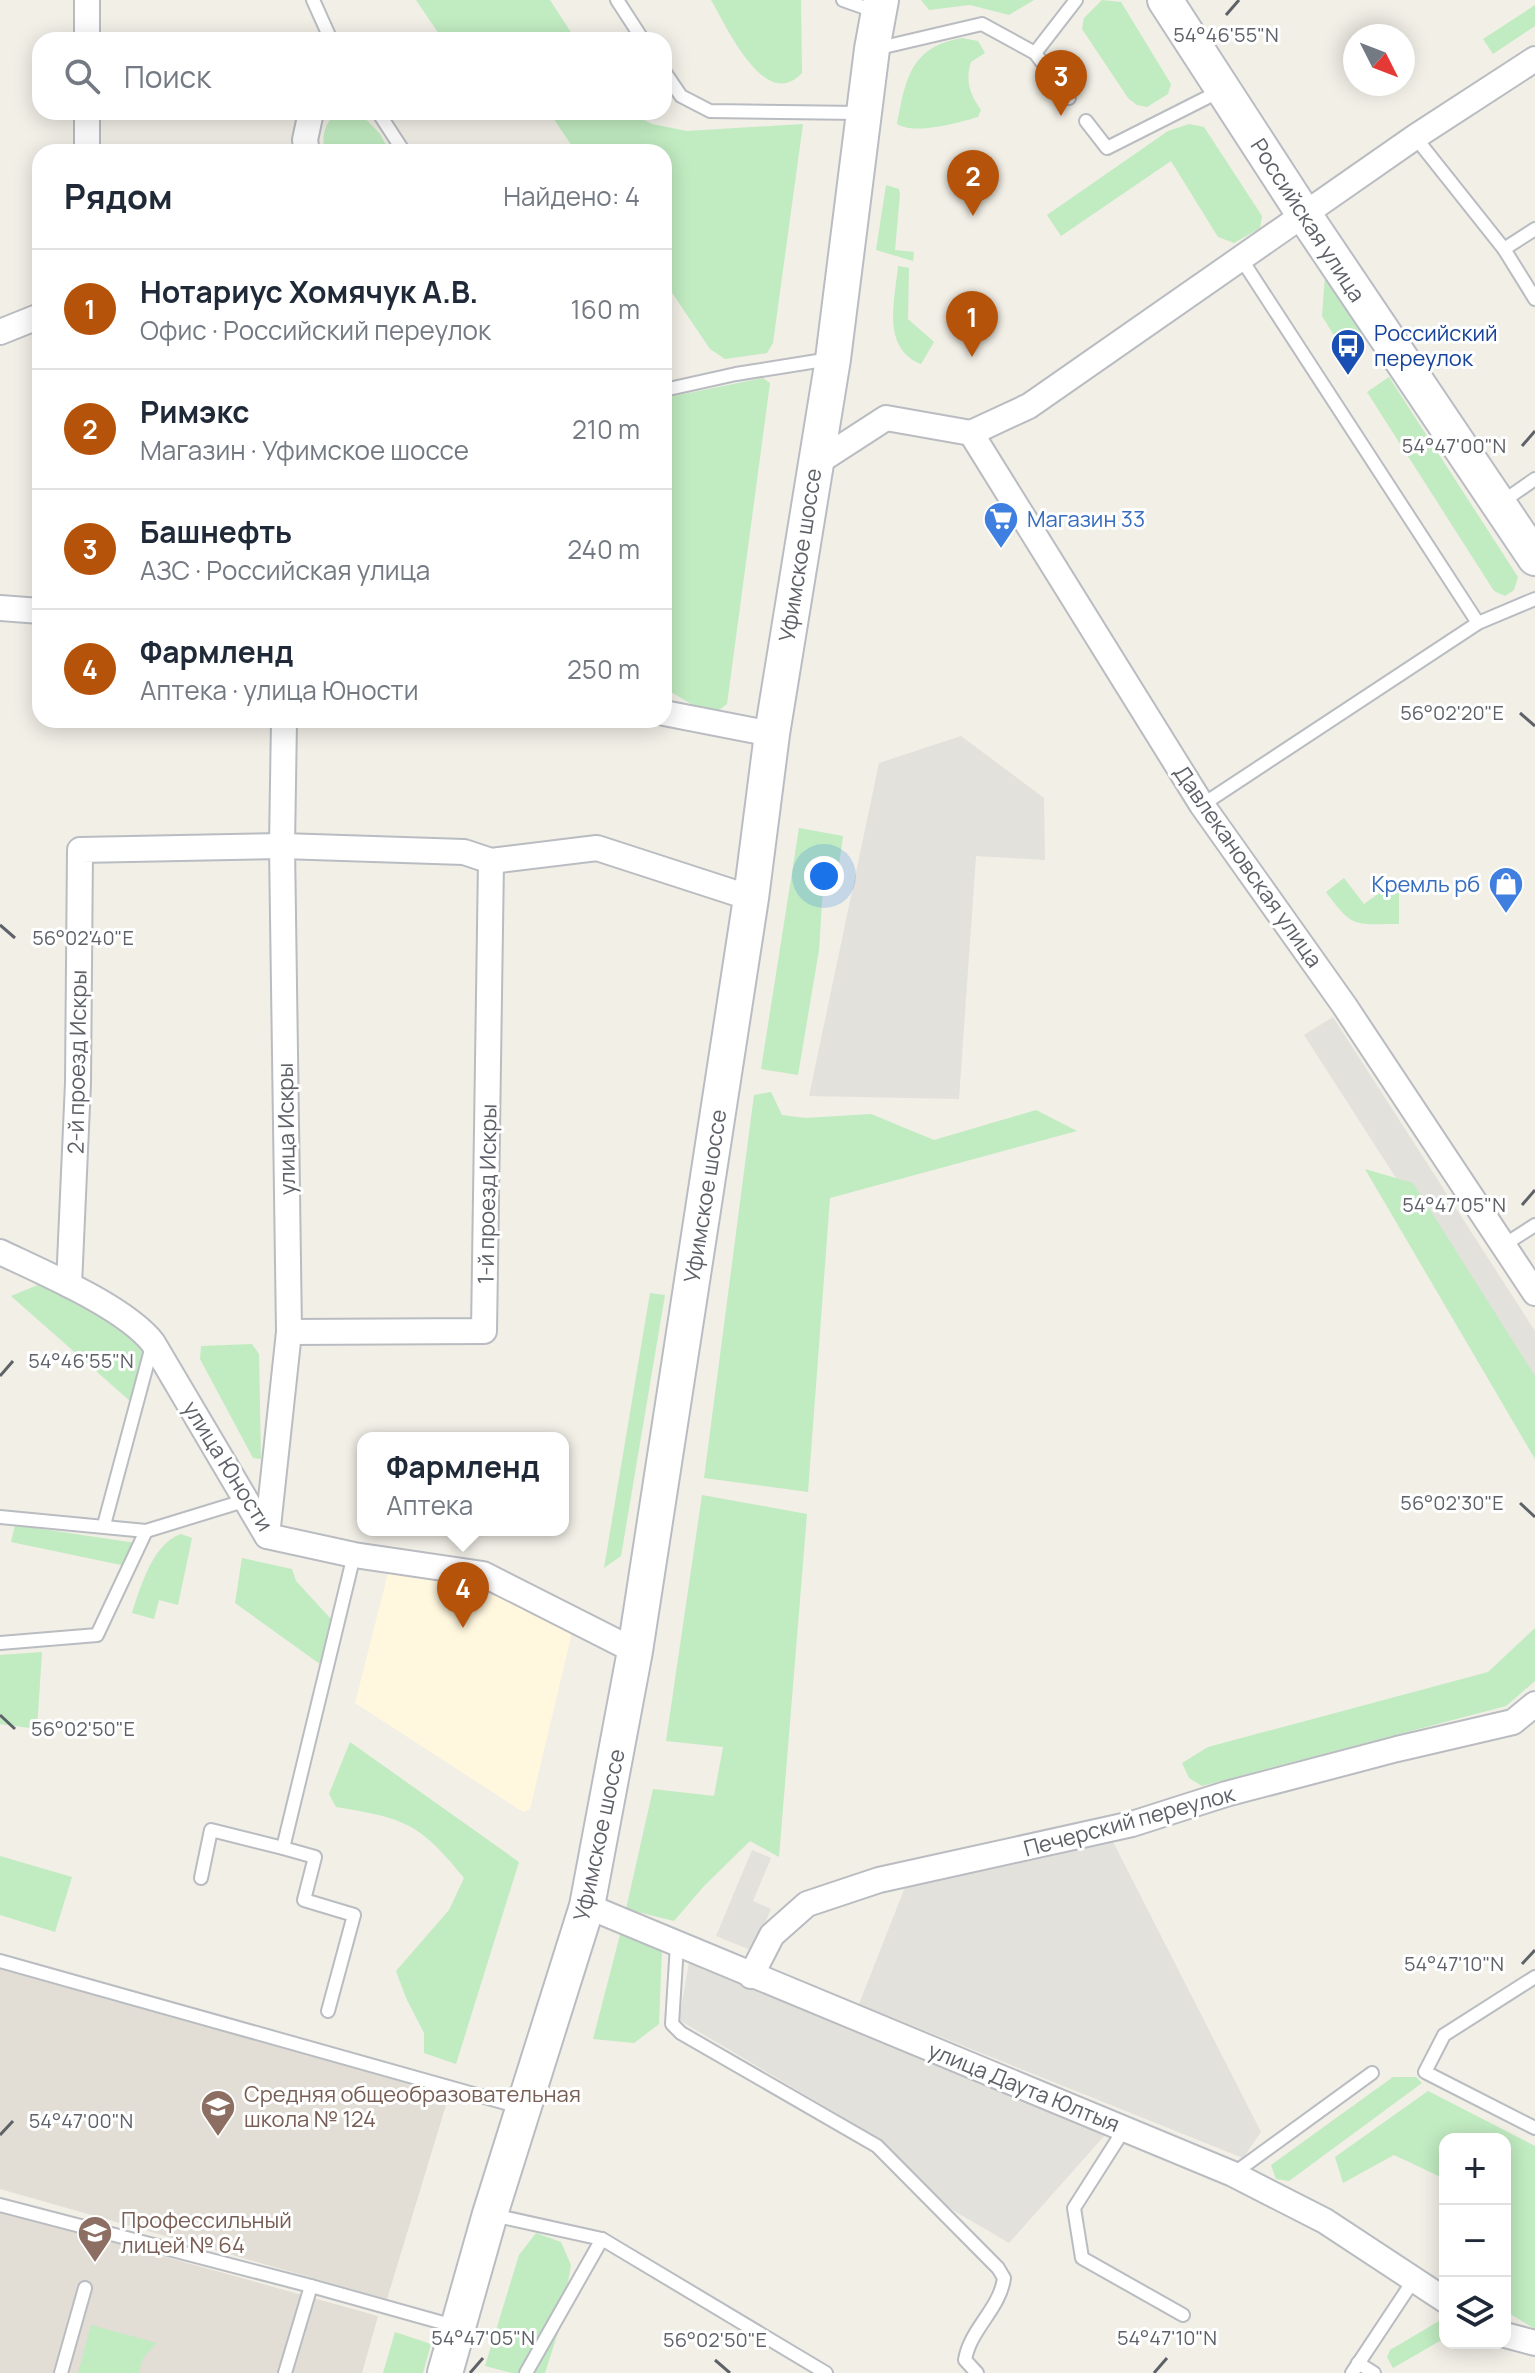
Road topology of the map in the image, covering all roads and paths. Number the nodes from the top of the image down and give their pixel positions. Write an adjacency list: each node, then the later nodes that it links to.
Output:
1 (87, 0): 8 (street)
2 (313, 0): 9 (lane)
3 (617, 0): 10 (lane)
4 (843, 0): 7 (lane)
5 (1076, 0): 12 (lane)
6 (1165, 0): 15 (main road, Российская улица)
7 (879, 6): 11 (main road, Уфимское шоссе)
8 (87, 32)
9 (327, 32)
10 (638, 32)
11 (872, 49): 12 (lane); 17 (main road, Уфимское шоссе)
12 (1035, 53): 16 (lane)
13 (1535, 59): 22 (street)
14 (672, 83): 17 (lane)
15 (1223, 90): 21 (lane); 26 (main road, Российская улица)
16 (1069, 98)
17 (864, 113): 33 (main road, Уфимское шоссе)
18 (87, 120): 23 (street)
19 (309, 120): 24 (street)
20 (383, 120): 25 (lane)
21 (1086, 121)
22 (1415, 137): 26 (street); 28 (lane)
23 (87, 144)
24 (306, 144)
25 (399, 144)
26 (1305, 216): 29 (street); 38 (main road, Российская улица)
27 (1535, 229): 28 (lane)
28 (1504, 249): 30 (lane)
29 (1242, 260): 35 (street); 43 (lane)
30 (1535, 299)
31 (32, 319): 32 (street)
32 (0, 332)
33 (833, 359): 34 (lane); 36 (main road, Уфимское шоссе)
34 (672, 388)
35 (971, 433): 36 (street); 47 (street, Давлекановская улица)
36 (815, 464): 46 (main road, Уфимское шоссе)
37 (1535, 479): 38 (lane)
38 (1499, 504): 39 (main road, Российская улица)
39 (1535, 558)
40 (1535, 599): 43 (lane)
41 (0, 608): 42 (street)
42 (32, 610)
43 (1478, 623): 47 (lane)
44 (672, 715): 46 (street)
45 (284, 728): 48 (street, улица Искры)
46 (772, 734): 50 (main road, Уфимское шоссе)
47 (1202, 805): 52 (street, Давлекановская улица)
48 (282, 846): 49 (street); 54 (street, 2-й проезд Искры); 56 (street, улица Искры)
49 (491, 861): 50 (street); 56 (street, 1-й проезд Искры)
50 (751, 898): 65 (main road, Уфимское шоссе)
51 (1535, 1225): 52 (lane)
52 (1504, 1245): 55 (street, Давлекановская улица)
53 (0, 1252): 54 (street, улица Юности)
54 (69, 1285): 57 (street, улица Юности)
55 (1535, 1293)
56 (289, 1332): 62 (street, улица Искры)
57 (153, 1343): 58 (street, улица Юности); 60 (lane)
58 (247, 1500): 61 (lane); 62 (street, улица Юности)
59 (0, 1517): 60 (lane)
60 (104, 1525): 61 (lane)
61 (146, 1531): 64 (lane)
62 (267, 1536): 63 (street, улица Юности)
63 (354, 1555): 65 (street, улица Юности); 67 (lane)
64 (0, 1643)
65 (635, 1651): 69 (main road, Уфимское шоссе)
66 (1535, 1704): 72 (street, Печерский переулок)
67 (283, 1848): 68 (lane); 74 (lane)
68 (201, 1878)
69 (587, 1906): 70 (street, улица Даута Юлтыя); 76 (main road, Уфимское шоссе)
70 (677, 1945): 72 (street, улица Даута Юлтыя); 97 (lane)
71 (0, 1961): 76 (lane)
72 (751, 1976): 77 (street, улица Даута Юлтыя)
73 (1535, 1977): 78 (lane)
74 (328, 2011)
75 (1372, 2073): 79 (lane)
76 (523, 2107): 81 (main road, Уфимское шоссе)
77 (1125, 2128): 79 (street, улица Даута Юлтыя); 87 (lane)
78 (1535, 2128)
79 (1233, 2174): 83 (street, улица Даута Юлтыя)
80 (0, 2205): 84 (lane)
81 (490, 2214): 82 (lane); 88 (main road, Уфимское шоссе)
82 (602, 2239): 95 (lane); 96 (lane)
83 (1413, 2281): 86 (street, улица Даута Юлтыя); 91 (lane)
84 (311, 2286): 88 (lane); 93 (lane)
85 (85, 2288): 92 (lane)
86 (1439, 2296)
87 (1183, 2315)
88 (458, 2327): 94 (main road, Уфимское шоссе)
89 (1511, 2337): 90 (street)
90 (1535, 2343)
91 (1355, 2368): 98 (lane)
92 (61, 2373)
93 (285, 2373)
94 (445, 2373)
95 (526, 2373)
96 (826, 2373)
97 (977, 2373)
98 (1374, 2373)

